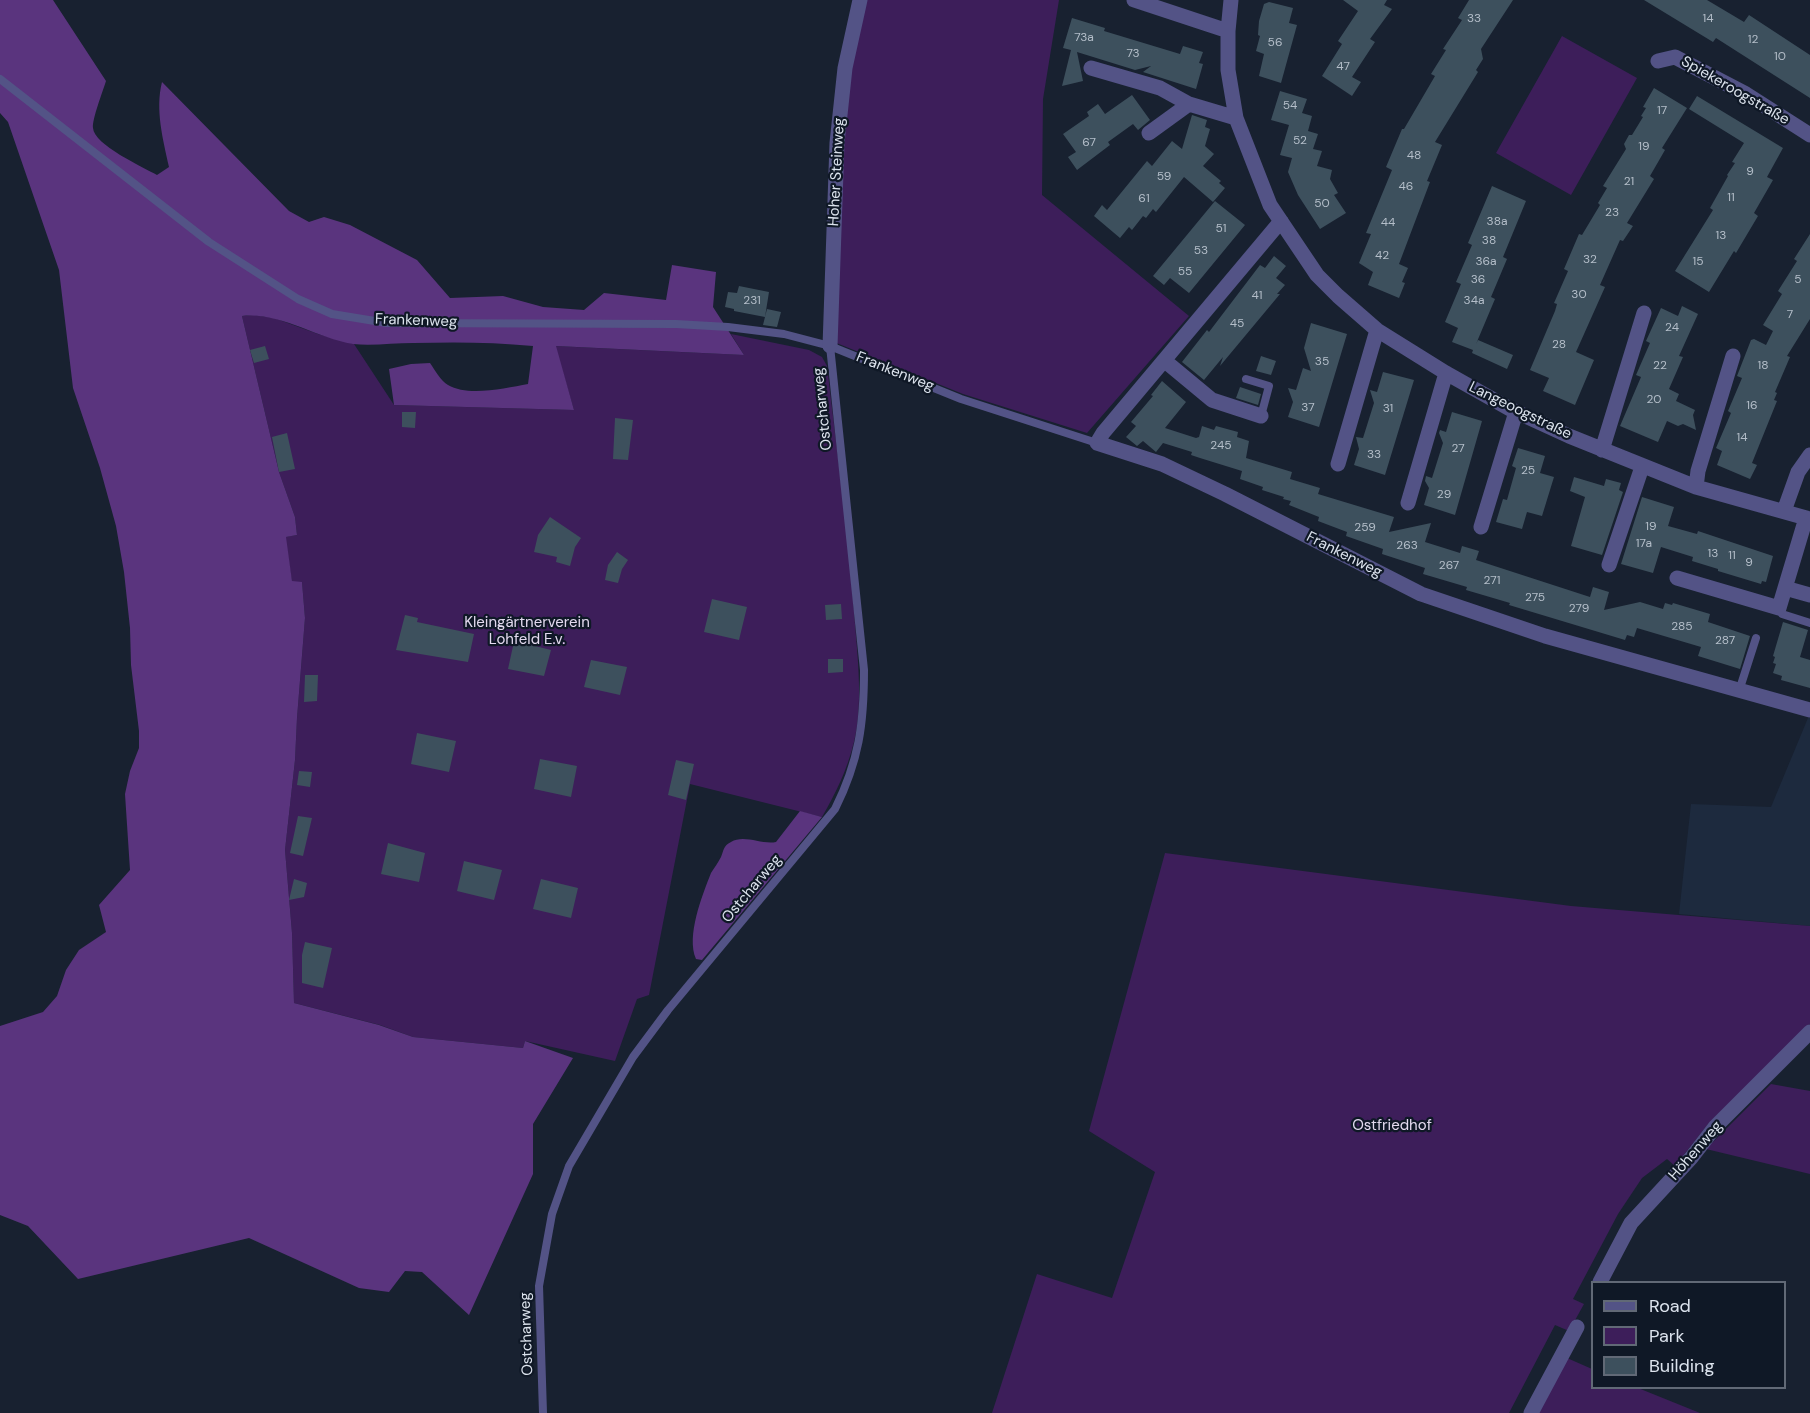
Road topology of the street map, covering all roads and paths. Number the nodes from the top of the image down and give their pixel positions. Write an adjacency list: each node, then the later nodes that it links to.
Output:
1 (860, 0): 15 (street, Hoher Steinweg)
2 (1134, 0): 4 (street)
3 (1231, 0): 4 (street, Langeoogstraße)
4 (1228, 31): 9 (street, Langeoogstraße)
5 (1658, 60): 11 (street, Spiekeroogstraße)
6 (1091, 68): 8 (street)
7 (0, 79): 15 (lane, Frankenweg)
8 (1189, 104): 9 (street); 10 (street)
9 (1236, 118): 12 (street, Langeoogstraße)
10 (1149, 133)
11 (1810, 135)
12 (1281, 221): 14 (street, Langeoogstraße); 17 (street)
13 (1644, 313): 23 (street)
14 (1377, 330): 18 (street, Langeoogstraße); 25 (street)
15 (830, 346): 22 (lane, Frankenweg); 44 (lane, Ostcharweg)
16 (1733, 356): 27 (street)
17 (1165, 361): 21 (street); 22 (street)
18 (1446, 374): 20 (street, Langeoogstraße); 28 (street)
19 (1246, 379): 21 (lane)
20 (1516, 412): 23 (street, Langeoogstraße); 31 (street)
21 (1261, 416)
22 (1097, 443): 39 (street, Frankenweg)
23 (1602, 450): 26 (street, Langeoogstraße)
24 (1810, 455): 29 (street)
25 (1338, 464)
26 (1642, 467): 27 (street, Langeoogstraße); 32 (street)
27 (1696, 487): 29 (street, Langeoogstraße)
28 (1408, 503)
29 (1784, 511): 30 (street, Langeoogstraße)
30 (1808, 518): 34 (street)
31 (1481, 527)
32 (1609, 565)
33 (1677, 578): 36 (street)
34 (1785, 588): 35 (street); 36 (street)
35 (1810, 595)
36 (1779, 608): 37 (lane)
37 (1810, 623)
38 (1756, 638): 39 (lane)
39 (1739, 691): 40 (street, Frankenweg)
40 (1810, 710)
41 (1810, 1032): 42 (street, Höhenweg)
42 (1601, 1281)
43 (1577, 1327): 45 (street)
44 (543, 1413)
45 (1531, 1413)

